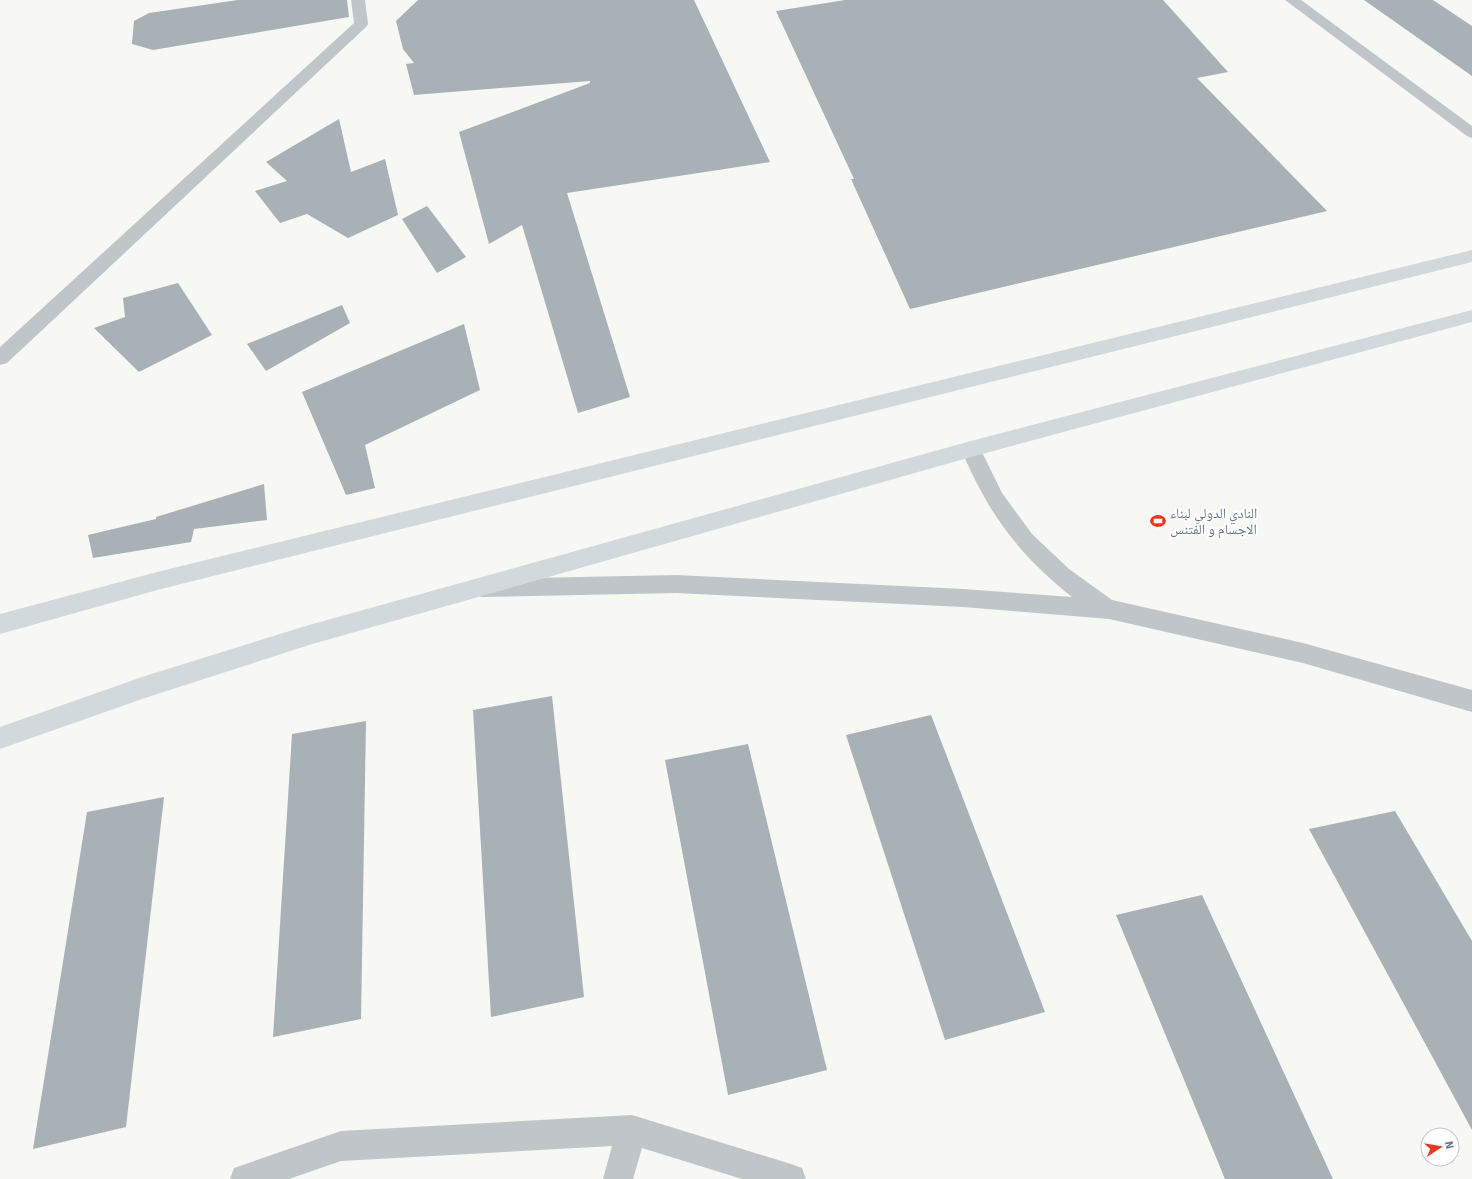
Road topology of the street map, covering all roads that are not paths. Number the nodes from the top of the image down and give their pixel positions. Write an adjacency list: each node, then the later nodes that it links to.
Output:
1 (358, 0): 6 (street)
2 (1292, 0): 3 (street)
3 (1472, 133)
4 (1472, 256): 10 (main road)
5 (1472, 316): 7 (main road)
6 (0, 358)
7 (971, 449): 8 (main road); 9 (street)
8 (482, 588): 9 (street); 12 (main road)
9 (1109, 609): 11 (street)
10 (0, 624)
11 (1472, 701)
12 (0, 738)
13 (632, 1130): 14 (street); 15 (street); 16 (street)
14 (245, 1179)
15 (618, 1179)
16 (791, 1179)

